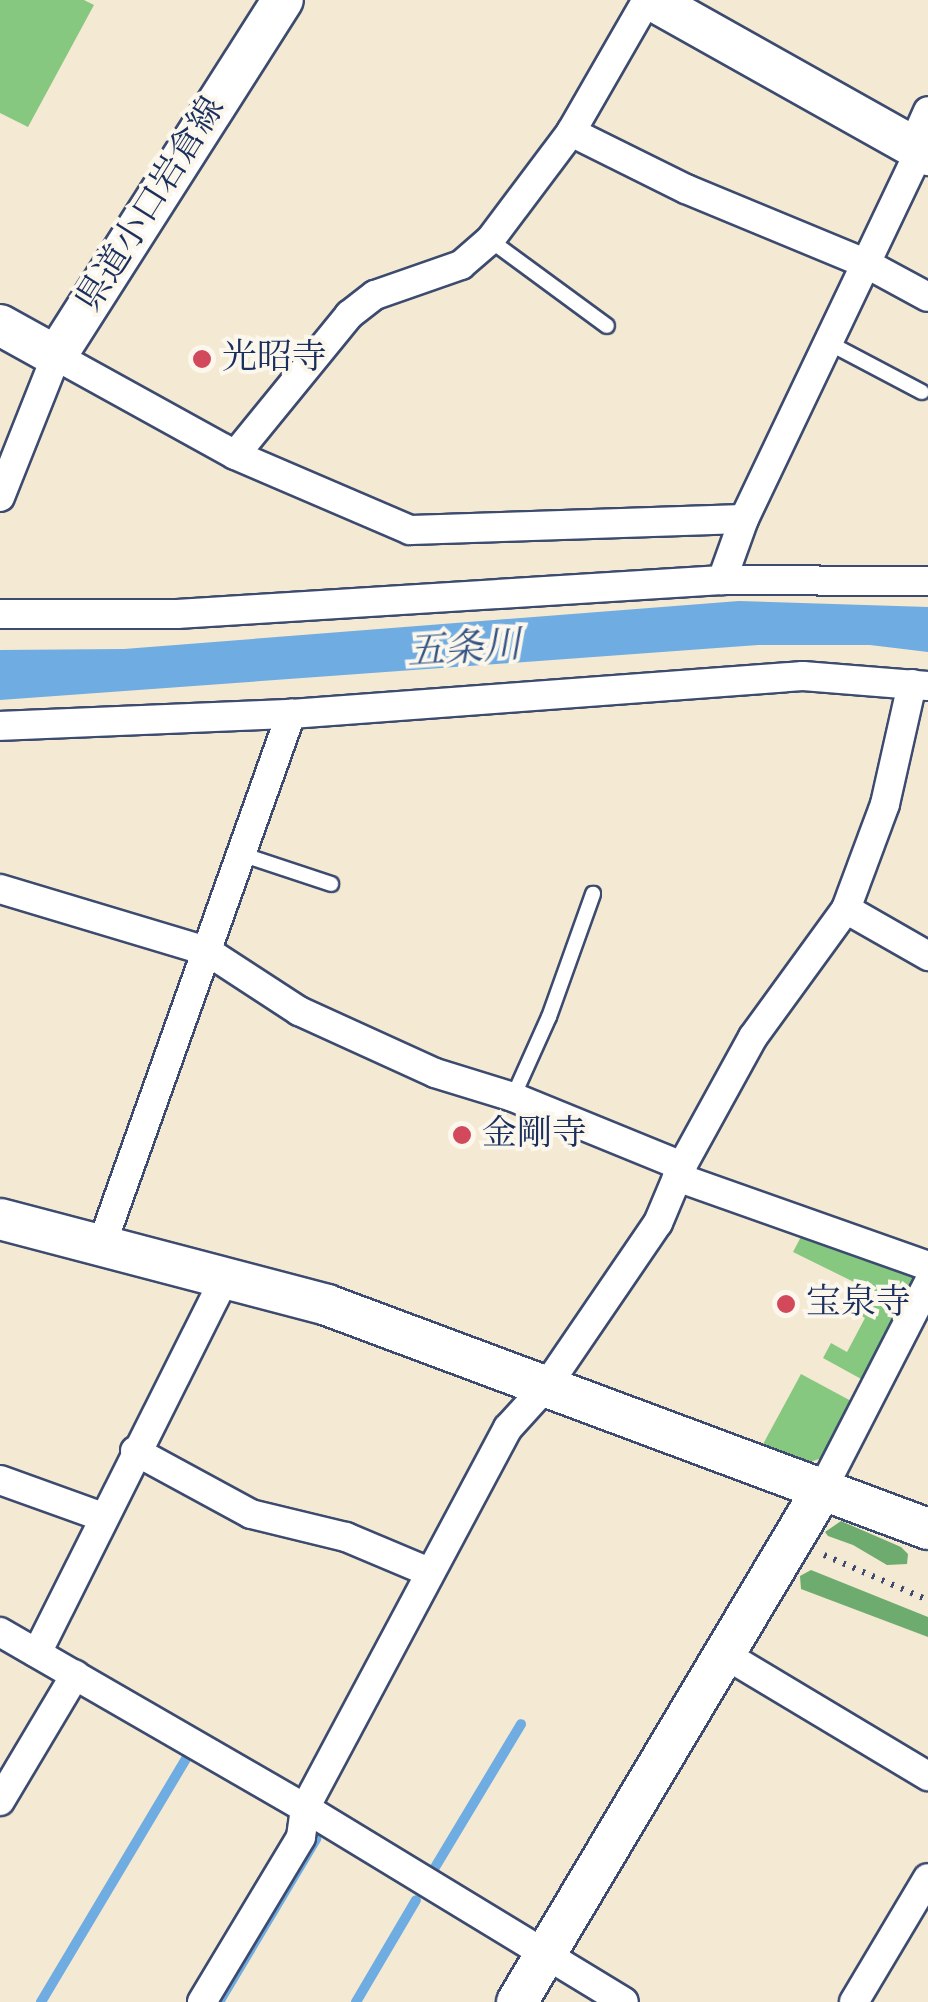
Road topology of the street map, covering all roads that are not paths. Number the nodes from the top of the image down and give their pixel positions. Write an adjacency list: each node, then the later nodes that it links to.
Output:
1 (283, 0): 11 (street, 県道小口岩倉線)
2 (650, 0): 3 (street); 4 (street)
3 (571, 132): 5 (street); 6 (street)
4 (922, 141): 6 (street)
5 (490, 240): 9 (lane); 13 (street)
6 (867, 264): 7 (street); 10 (street)
7 (928, 297)
8 (0, 325): 11 (street)
9 (607, 326)
10 (829, 343): 12 (lane); 15 (street)
11 (56, 356): 13 (street); 14 (street)
12 (922, 392)
13 (236, 455): 15 (street)
14 (0, 496)
15 (744, 520): 16 (street)
16 (722, 580): 17 (street); 18 (street)
17 (928, 581)
18 (0, 614)
19 (920, 685): 20 (street); 26 (street)
20 (291, 714): 21 (street); 22 (street)
21 (0, 726)
22 (241, 854): 23 (lane); 27 (street)
23 (331, 884)
24 (0, 888): 27 (street)
25 (593, 894): 29 (lane)
26 (846, 909): 28 (street); 30 (street)
27 (207, 951): 29 (street); 32 (street)
28 (928, 956)
29 (512, 1097): 30 (street)
30 (680, 1171): 33 (street); 36 (street)
31 (0, 1219): 32 (street)
32 (102, 1244): 34 (street)
33 (928, 1266)
34 (226, 1275): 36 (street); 37 (street)
35 (928, 1284): 39 (street)
36 (548, 1384): 39 (street); 42 (street)
37 (135, 1451): 40 (street); 42 (street)
38 (0, 1480): 40 (street)
39 (822, 1490): 41 (street); 45 (street)
40 (104, 1517): 44 (street)
41 (928, 1530)
42 (429, 1572): 49 (street)
43 (0, 1632): 44 (street)
44 (37, 1653): 46 (street)
45 (724, 1654): 47 (street); 51 (street)
46 (75, 1675): 48 (street); 49 (street)
47 (928, 1776)
48 (0, 1801)
49 (305, 1808): 51 (street); 52 (street)
50 (928, 1878): 55 (street)
51 (545, 1955): 53 (street); 54 (street)
52 (202, 2002)
53 (517, 2002)
54 (624, 2002)
55 (854, 2002)

